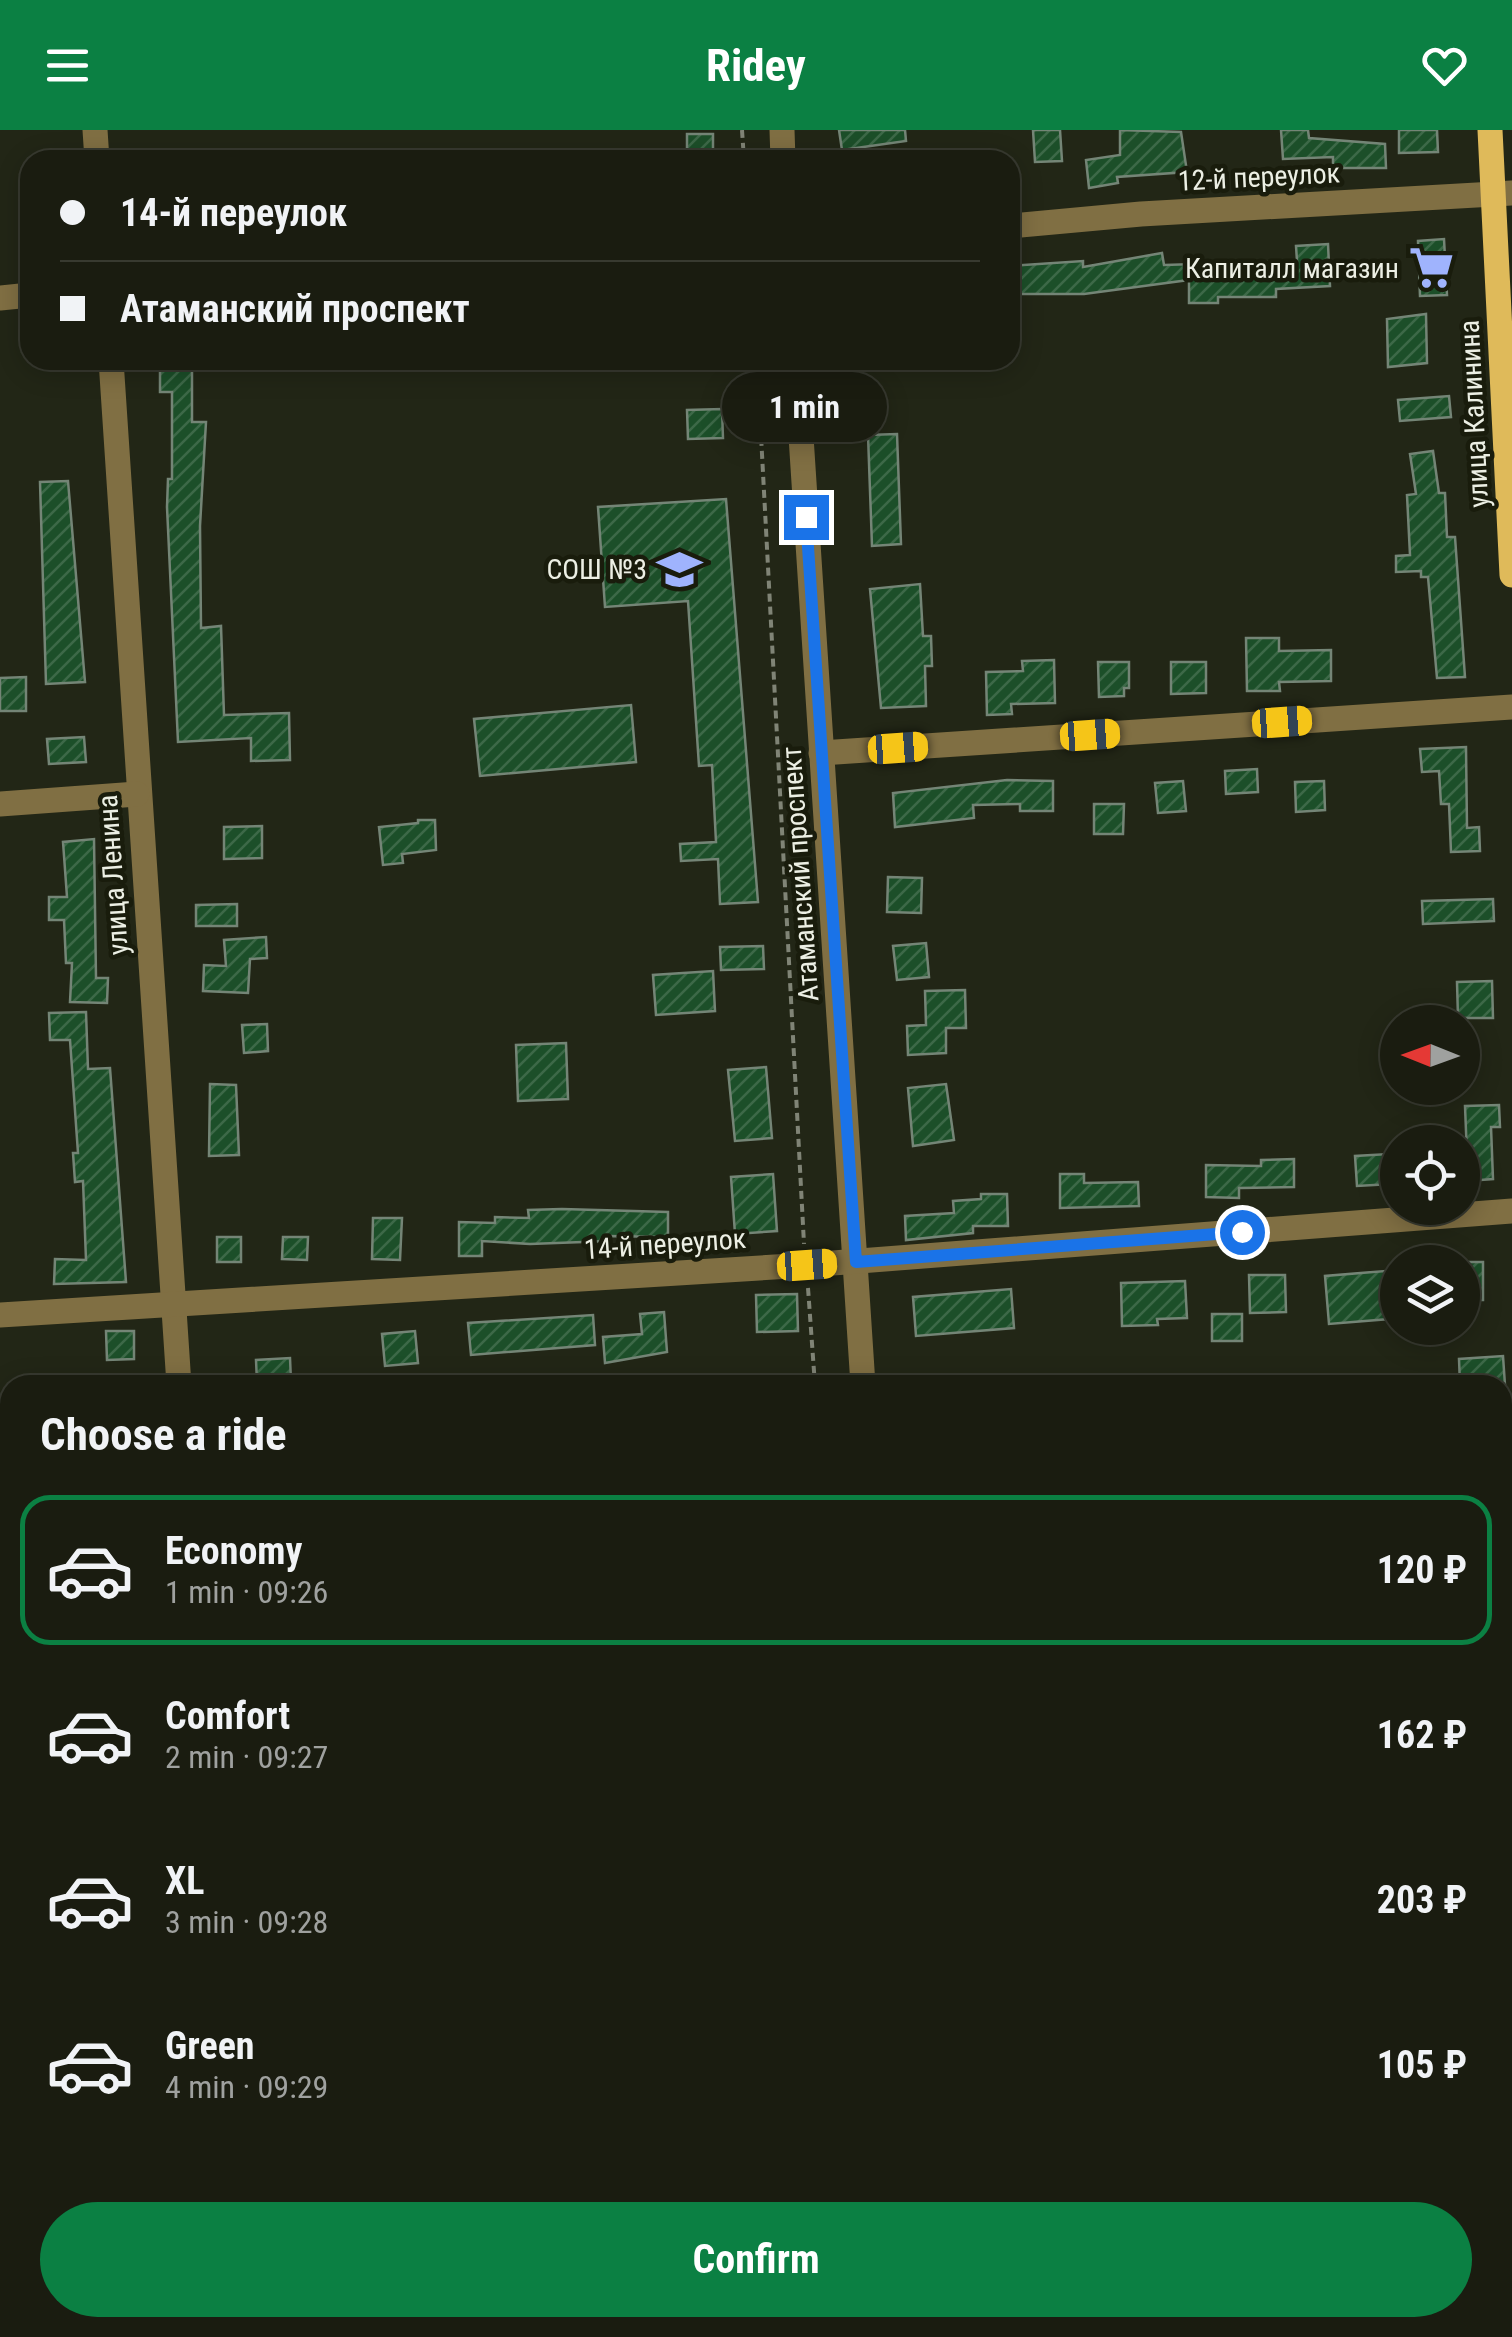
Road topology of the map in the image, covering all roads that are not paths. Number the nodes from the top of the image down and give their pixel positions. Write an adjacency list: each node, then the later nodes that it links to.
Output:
1 (1490, 130): 2 (main road, улица Калинина)
2 (1503, 194): 3 (street, 12-й переулок); 6 (main road, улица Калинина)
3 (1020, 225)
4 (112, 370): 9 (street, улица Ленина)
5 (797, 370): 8 (street, Атаманский проспект)
6 (1512, 575)
7 (1512, 707): 8 (street)
8 (822, 753): 12 (street, Атаманский проспект)
9 (137, 794): 10 (street); 13 (street, улица Ленина)
10 (0, 804)
11 (1512, 1211): 12 (street, 14-й переулок)
12 (856, 1262): 13 (street, 14-й переулок); 16 (street, Атаманский проспект)
13 (174, 1304): 14 (street, 14-й переулок); 15 (street, улица Ленина)
14 (0, 1315)
15 (178, 1375)
16 (862, 1375)

